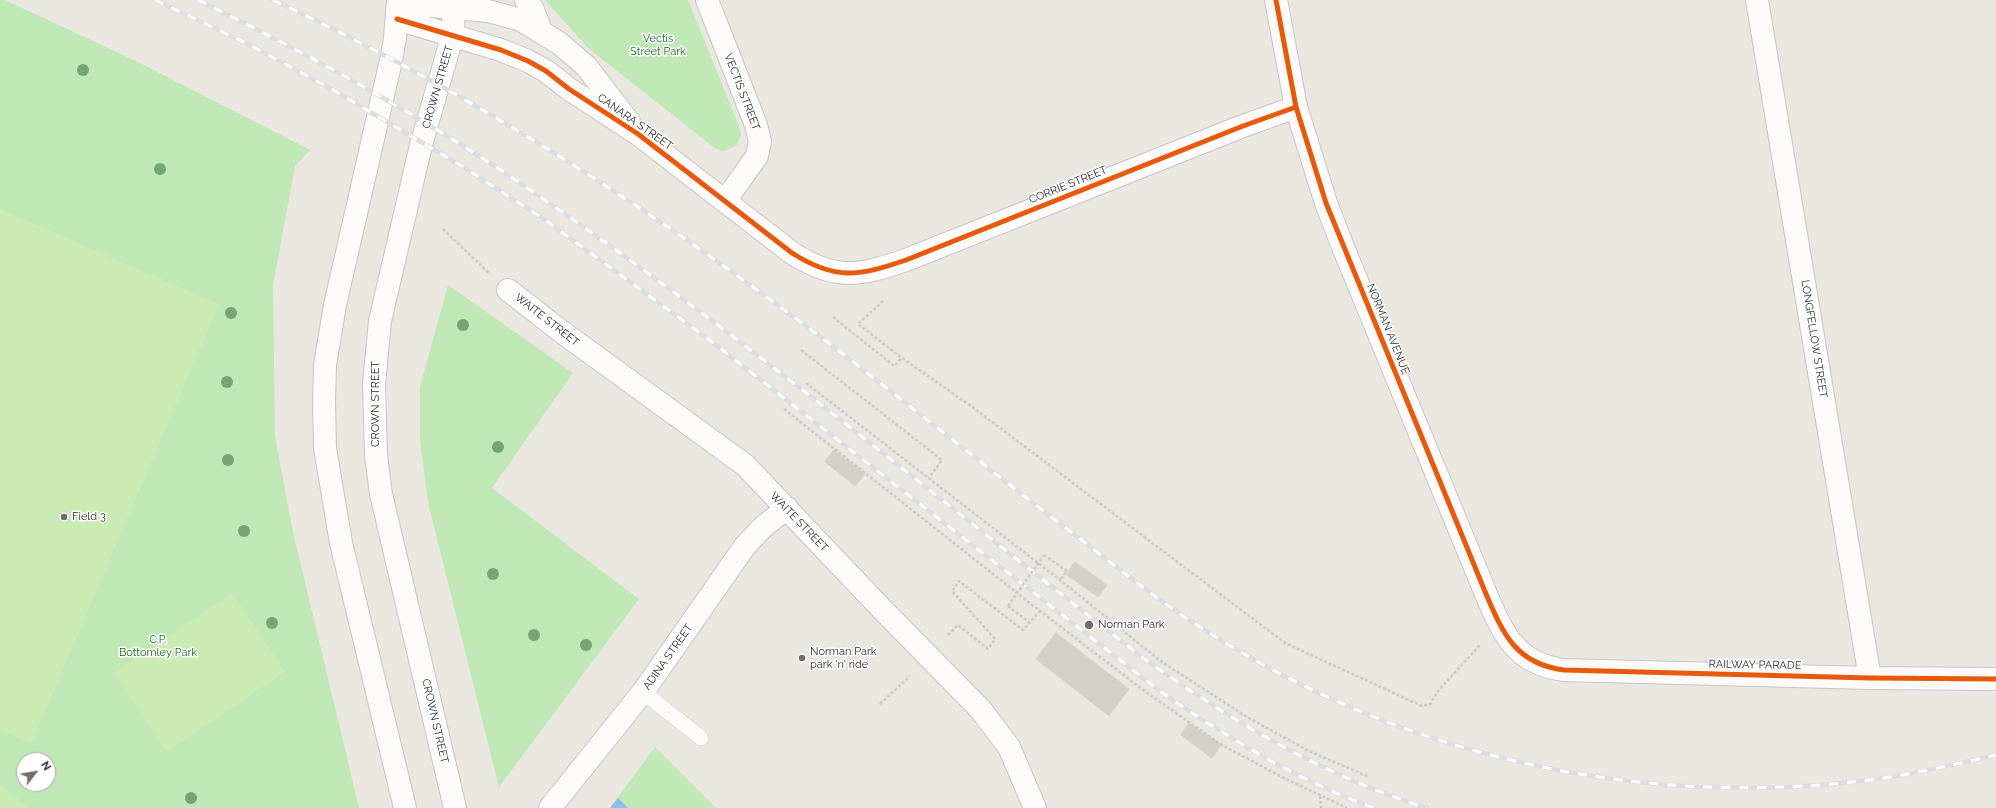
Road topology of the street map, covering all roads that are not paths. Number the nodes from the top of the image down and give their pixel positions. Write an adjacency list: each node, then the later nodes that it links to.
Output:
1 (526, 0): 7 (street)
2 (707, 0): 11 (street, VECTIS STREET)
3 (1276, 0): 9 (street, NORMAN AVENUE)
4 (1757, 0): 16 (street, LONGFELLOW STREET)
5 (454, 4): 6 (street, CANARA STREET); 7 (street, CANARA STREET); 8 (street, CROWN STREET)
6 (398, 7): 8 (street, CANARA STREET); 20 (street)
7 (540, 31): 10 (street, CANARA STREET)
8 (453, 34): 10 (street, CANARA STREET); 21 (street, CROWN STREET)
9 (1296, 107): 12 (street, CORRIE STREET); 15 (street, NORMAN AVENUE)
10 (638, 134): 11 (street, CANARA STREET)
11 (725, 201): 12 (street, CANARA STREET)
12 (845, 274)
13 (508, 290): 14 (street, WAITE STREET)
14 (787, 508): 18 (street, ADINA STREET); 23 (street, WAITE STREET)
15 (1518, 651): 16 (street, RAILWAY PARADE)
16 (1870, 678): 17 (street, RAILWAY PARADE)
17 (1996, 679)
18 (643, 692): 19 (lane); 22 (street, ADINA STREET)
19 (702, 738)
20 (405, 808)
21 (455, 808)
22 (550, 808)
23 (1035, 808)

